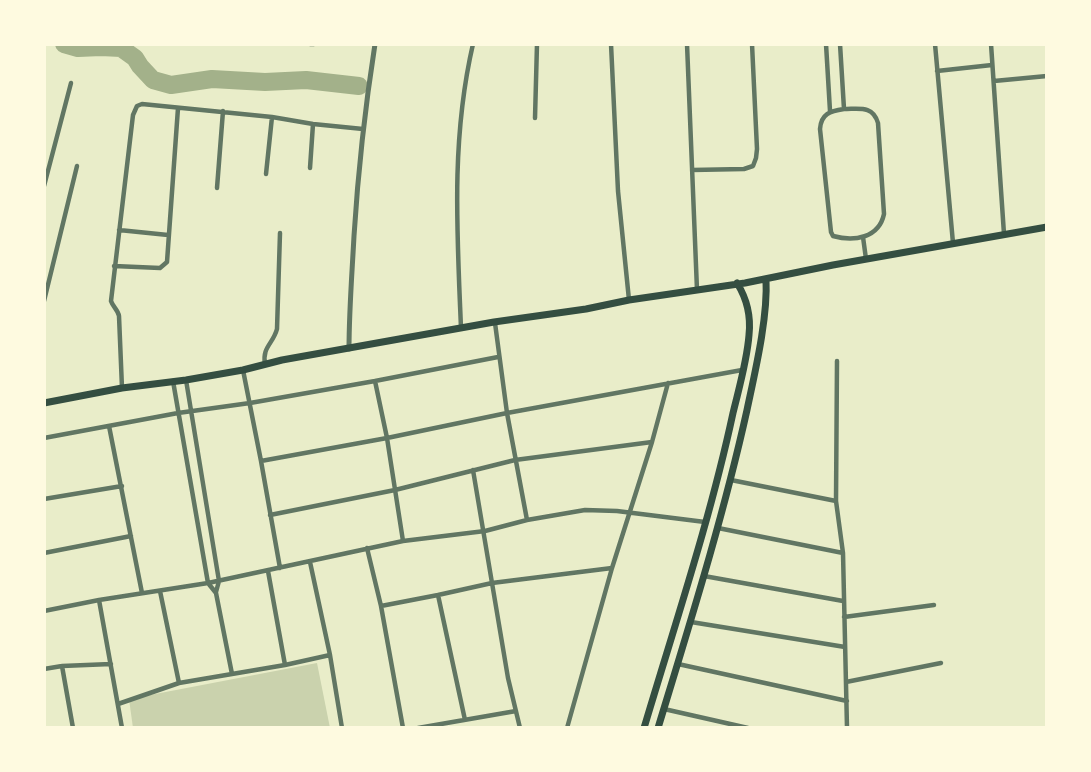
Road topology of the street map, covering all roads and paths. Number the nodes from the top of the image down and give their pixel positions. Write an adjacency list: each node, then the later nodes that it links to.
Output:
1 (374, 44): 23 (street)
2 (473, 44): 45 (street)
3 (537, 44): 21 (street)
4 (611, 44): 42 (street)
5 (687, 44): 26 (street)
6 (752, 44): 26 (street)
7 (825, 44): 19 (street)
8 (840, 44): 17 (street)
9 (935, 44): 12 (street)
10 (991, 44): 11 (street)
11 (992, 65): 12 (street); 14 (street)
12 (937, 71): 36 (street)
13 (1047, 76): 14 (street)
14 (993, 81): 33 (street)
15 (71, 83): 28 (street)
16 (178, 108): 18 (street); 31 (street); 34 (street)
17 (844, 109): 19 (street); 35 (street)
18 (223, 111): 20 (street); 29 (street)
19 (830, 111): 35 (street)
20 (272, 117): 22 (street); 27 (street)
21 (535, 118)
22 (313, 124): 23 (street); 25 (street)
23 (363, 129): 46 (street)
24 (77, 166): 43 (street)
25 (310, 168)
26 (692, 170): 41 (street)
27 (266, 174)
28 (44, 186)
29 (217, 188)
30 (1047, 227): 33 (main road)
31 (119, 230): 34 (street); 38 (street)
32 (279, 233): 49 (street)
33 (1004, 233): 36 (main road)
34 (168, 235): 38 (street)
35 (863, 237): 37 (street)
36 (953, 244): 37 (main road)
37 (866, 259): 39 (main road)
38 (114, 266): 56 (street)
39 (766, 279): 40 (main road); 69 (main road)
40 (737, 283): 41 (main road); 51 (main road)
41 (697, 291): 42 (main road)
42 (629, 300): 44 (main road)
43 (44, 301)
44 (495, 322): 45 (main road); 47 (street)
45 (461, 329): 46 (main road)
46 (349, 349): 49 (main road)
47 (498, 357): 54 (street); 61 (street)
48 (837, 361): 73 (street)
49 (265, 364): 50 (main road)
50 (243, 369): 53 (main road); 58 (street)
51 (743, 370): 55 (street); 77 (main road)
52 (173, 380): 53 (main road); 56 (main road); 60 (street)
53 (186, 380): 59 (street)
54 (375, 381): 58 (street); 63 (street)
55 (668, 383): 61 (street); 65 (street)
56 (122, 388): 57 (main road)
57 (44, 403)
58 (250, 403): 59 (street); 67 (street)
59 (190, 411): 60 (street); 90 (street)
60 (178, 413): 62 (street); 91 (street)
61 (506, 413): 63 (street); 66 (street)
62 (110, 426): 64 (street); 70 (street)
63 (387, 438): 67 (street); 71 (street)
64 (44, 439)
65 (652, 442): 66 (street); 74 (street)
66 (515, 460): 68 (street); 76 (street)
67 (261, 461): 75 (street)
68 (473, 470): 71 (street); 79 (street)
69 (731, 480): 73 (street); 78 (main road)
70 (122, 486): 72 (street); 80 (street)
71 (396, 490): 75 (street); 81 (street)
72 (44, 499)
73 (836, 501): 84 (street)
74 (630, 513): 76 (street); 77 (street); 87 (street)
75 (270, 514): 86 (street)
76 (527, 520): 79 (street)
77 (706, 522): 127 (main road)
78 (718, 528): 84 (street); 89 (main road)
79 (485, 531): 81 (street); 92 (street)
80 (131, 536): 83 (street); 94 (street)
81 (403, 541): 82 (street)
82 (367, 548): 85 (street); 99 (street)
83 (44, 553)
84 (843, 553): 98 (street)
85 (310, 562): 86 (street); 105 (street)
86 (280, 568): 88 (street)
87 (612, 568): 92 (street); 126 (street)
88 (268, 570): 90 (street); 109 (street)
89 (704, 576): 98 (street); 103 (main road)
90 (219, 581): 91 (street); 95 (street)
91 (208, 583): 93 (street); 95 (street)
92 (492, 583): 96 (street); 118 (street)
93 (160, 591): 94 (street); 114 (street)
94 (142, 593): 97 (street)
95 (216, 593): 112 (street)
96 (438, 595): 99 (street); 119 (street)
97 (99, 600): 101 (street); 107 (street)
98 (843, 601): 102 (street)
99 (381, 606): 123 (street)
100 (934, 606): 102 (street)
101 (44, 611)
102 (844, 617): 104 (street)
103 (691, 622): 104 (street); 108 (main road)
104 (845, 647): 113 (street)
105 (330, 655): 109 (street); 122 (street)
106 (941, 663): 113 (street)
107 (111, 664): 110 (street); 116 (street)
108 (678, 664): 115 (street); 117 (main road)
109 (285, 665): 112 (street)
110 (62, 666): 111 (street); 120 (street)
111 (44, 669)
112 (232, 674): 114 (street)
113 (846, 682): 115 (street)
114 (179, 684): 116 (street)
115 (847, 701): 130 (street)
116 (118, 704): 121 (street)
117 (664, 709): 128 (main road); 129 (street)
118 (516, 711): 119 (street); 125 (street)
119 (465, 720): 124 (street)
120 (73, 728)
121 (121, 728)
122 (342, 728)
123 (402, 728)
124 (418, 728)
125 (520, 728)
126 (567, 728)
127 (643, 728)
128 (658, 728)
129 (748, 728)
130 (847, 728)

